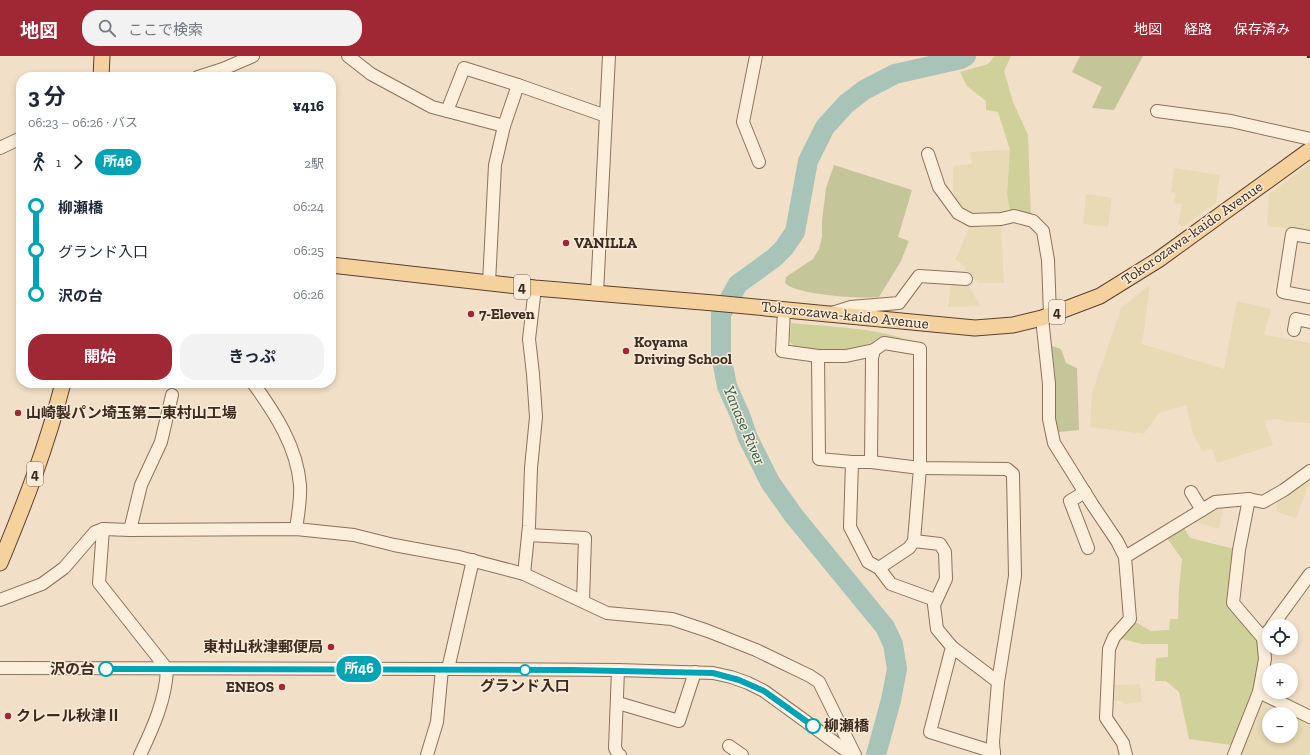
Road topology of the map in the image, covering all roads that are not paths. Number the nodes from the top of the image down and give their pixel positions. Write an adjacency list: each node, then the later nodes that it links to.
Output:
1 (102, 56): 6 (main road)
2 (253, 56): 7 (street)
3 (348, 56): 9 (street)
4 (609, 56): 11 (street)
5 (756, 56): 18 (street)
6 (101, 72)
7 (214, 72)
8 (518, 85): 9 (street); 11 (street); 12 (street)
9 (447, 111): 12 (street)
10 (1157, 111): 13 (street)
11 (606, 116): 24 (street)
12 (504, 126): 22 (street)
13 (1310, 139)
14 (16, 140): 15 (street)
15 (0, 148)
16 (1310, 150): 28 (main road, Tokorozawa-kaido Avenue / 4)
17 (928, 154): 28 (street)
18 (759, 162)
19 (1310, 237): 25 (street)
20 (336, 266): 22 (main road, Tokorozawa-kaido Avenue / 4)
21 (966, 279): 27 (street)
22 (489, 283): 23 (main road, Tokorozawa-kaido Avenue / 4)
23 (535, 288): 24 (main road, Tokorozawa-kaido Avenue / 4); 47 (street)
24 (597, 293): 26 (main road, Tokorozawa-kaido Avenue / 4)
25 (1310, 297)
26 (784, 309): 27 (main road, Tokorozawa-kaido Avenue / 4); 32 (street)
27 (829, 314): 28 (main road, Tokorozawa-kaido Avenue / 4)
28 (1046, 316): 40 (street)
29 (1310, 322): 30 (street)
30 (1294, 330)
31 (874, 350): 32 (street); 37 (street); 38 (street)
32 (818, 356): 36 (street)
33 (62, 388): 52 (main road, 4)
34 (256, 388): 45 (street)
35 (172, 395): 46 (street)
36 (852, 462): 37 (street); 53 (street)
37 (871, 462): 38 (street)
38 (920, 468): 48 (street); 68 (street)
39 (1310, 471): 42 (street)
40 (1085, 492): 49 (street); 50 (street)
41 (1191, 492): 43 (street)
42 (1249, 499): 43 (street); 60 (street)
43 (1202, 510): 50 (street)
44 (103, 529): 46 (street); 56 (street); 64 (street)
45 (296, 529): 46 (street); 51 (street)
46 (130, 530)
47 (528, 535): 54 (street); 58 (street)
48 (914, 541): 53 (street); 57 (street)
49 (1088, 548)
50 (1125, 557): 80 (street)
51 (473, 560): 54 (street); 65 (street)
52 (0, 563)
53 (879, 568): 57 (street)
54 (524, 574): 58 (street)
55 (1310, 574): 59 (street)
56 (0, 600)
57 (935, 600): 61 (street)
58 (583, 601): 79 (street)
59 (1277, 619)
60 (1262, 630)
61 (952, 647): 68 (street); 73 (street)
62 (1265, 655): 69 (street)
63 (0, 668): 64 (street)
64 (167, 669): 65 (street); 74 (street)
65 (445, 669): 66 (street); 75 (street)
66 (618, 670): 67 (street); 70 (street)
67 (695, 672): 70 (street); 78 (street)
68 (998, 682): 73 (street)
69 (1259, 692): 71 (street); 81 (street)
70 (618, 703): 76 (street)
71 (1310, 717)
72 (729, 746): 77 (street)
73 (994, 753)
74 (140, 755)
75 (427, 755)
76 (620, 755)
77 (742, 755)
78 (852, 755)
79 (855, 755)
80 (1126, 755)
81 (1234, 755)

